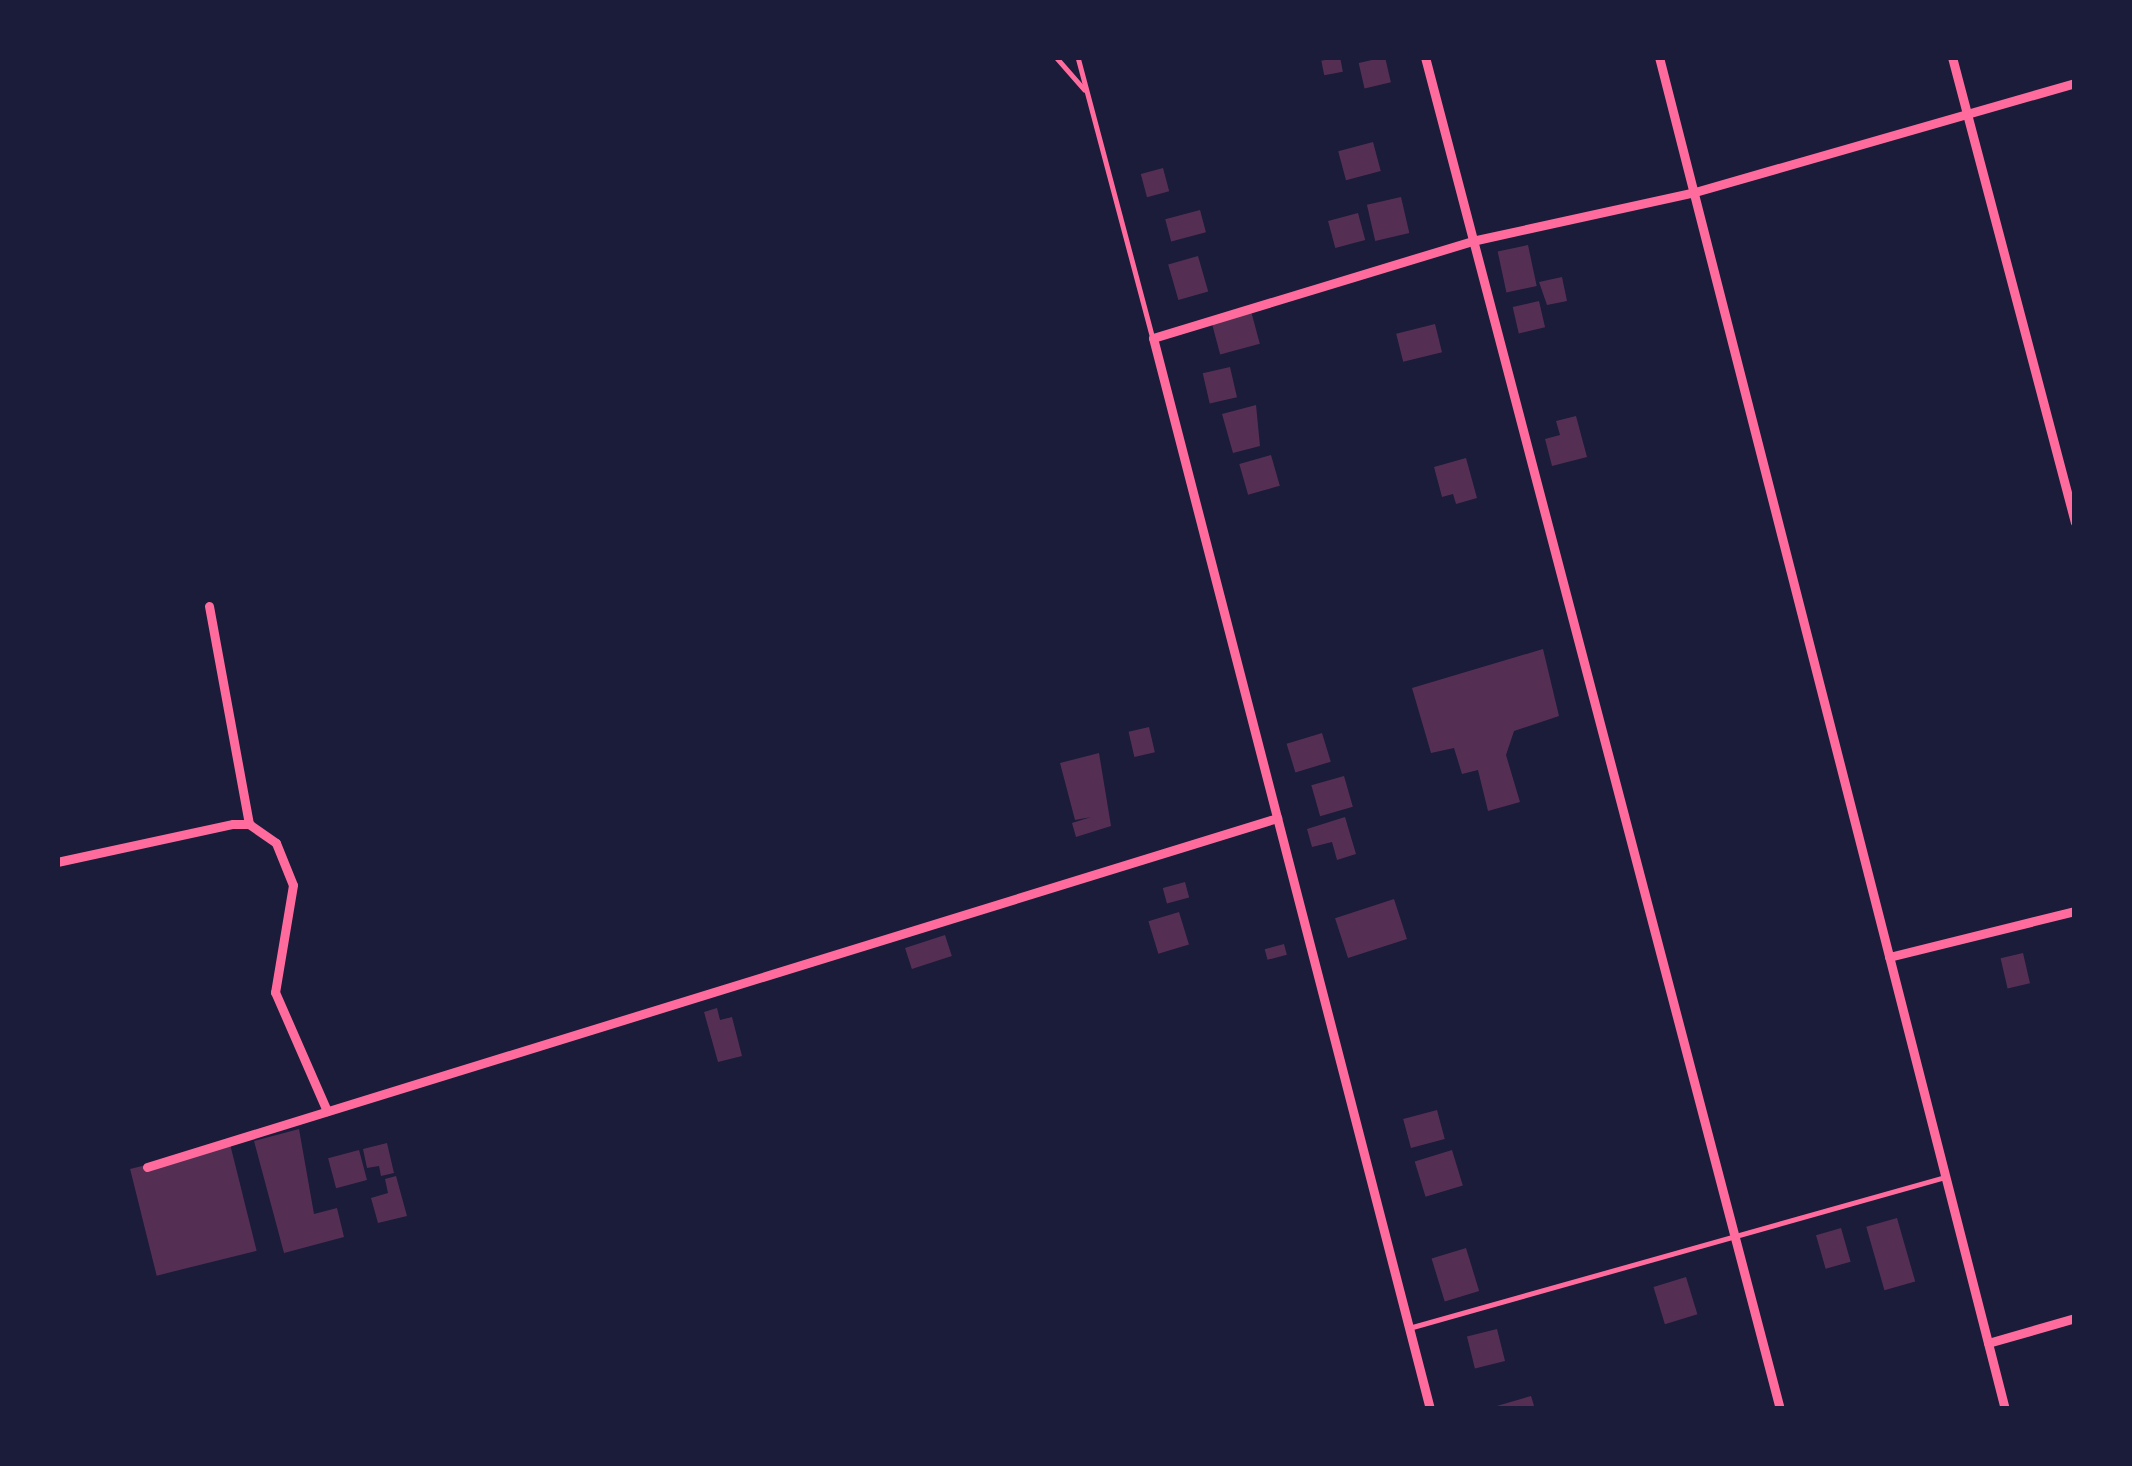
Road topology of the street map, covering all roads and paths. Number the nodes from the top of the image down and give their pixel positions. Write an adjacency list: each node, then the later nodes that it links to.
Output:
1 (1056, 57): 7 (lane)
2 (1078, 57): 7 (lane)
3 (1425, 57): 10 (street)
4 (1659, 57): 9 (street)
5 (1952, 57): 8 (street)
6 (2075, 83): 8 (street)
7 (1088, 93): 11 (lane)
8 (1968, 116): 9 (street); 12 (street)
9 (1695, 192): 10 (street); 18 (street)
10 (1472, 241): 11 (street); 22 (street)
11 (1153, 338): 14 (street)
12 (2075, 522)
13 (208, 606): 15 (street)
14 (1277, 818): 19 (street); 24 (street)
15 (249, 824): 16 (street); 19 (street)
16 (57, 862)
17 (2075, 910): 18 (street)
18 (1889, 957): 21 (street)
19 (327, 1111): 20 (street)
20 (147, 1167)
21 (1945, 1177): 22 (lane); 25 (street)
22 (1736, 1238): 24 (lane); 27 (street)
23 (2075, 1318): 25 (street)
24 (1409, 1328): 26 (street)
25 (1988, 1342): 28 (street)
26 (1430, 1409)
27 (1780, 1409)
28 (2005, 1409)

